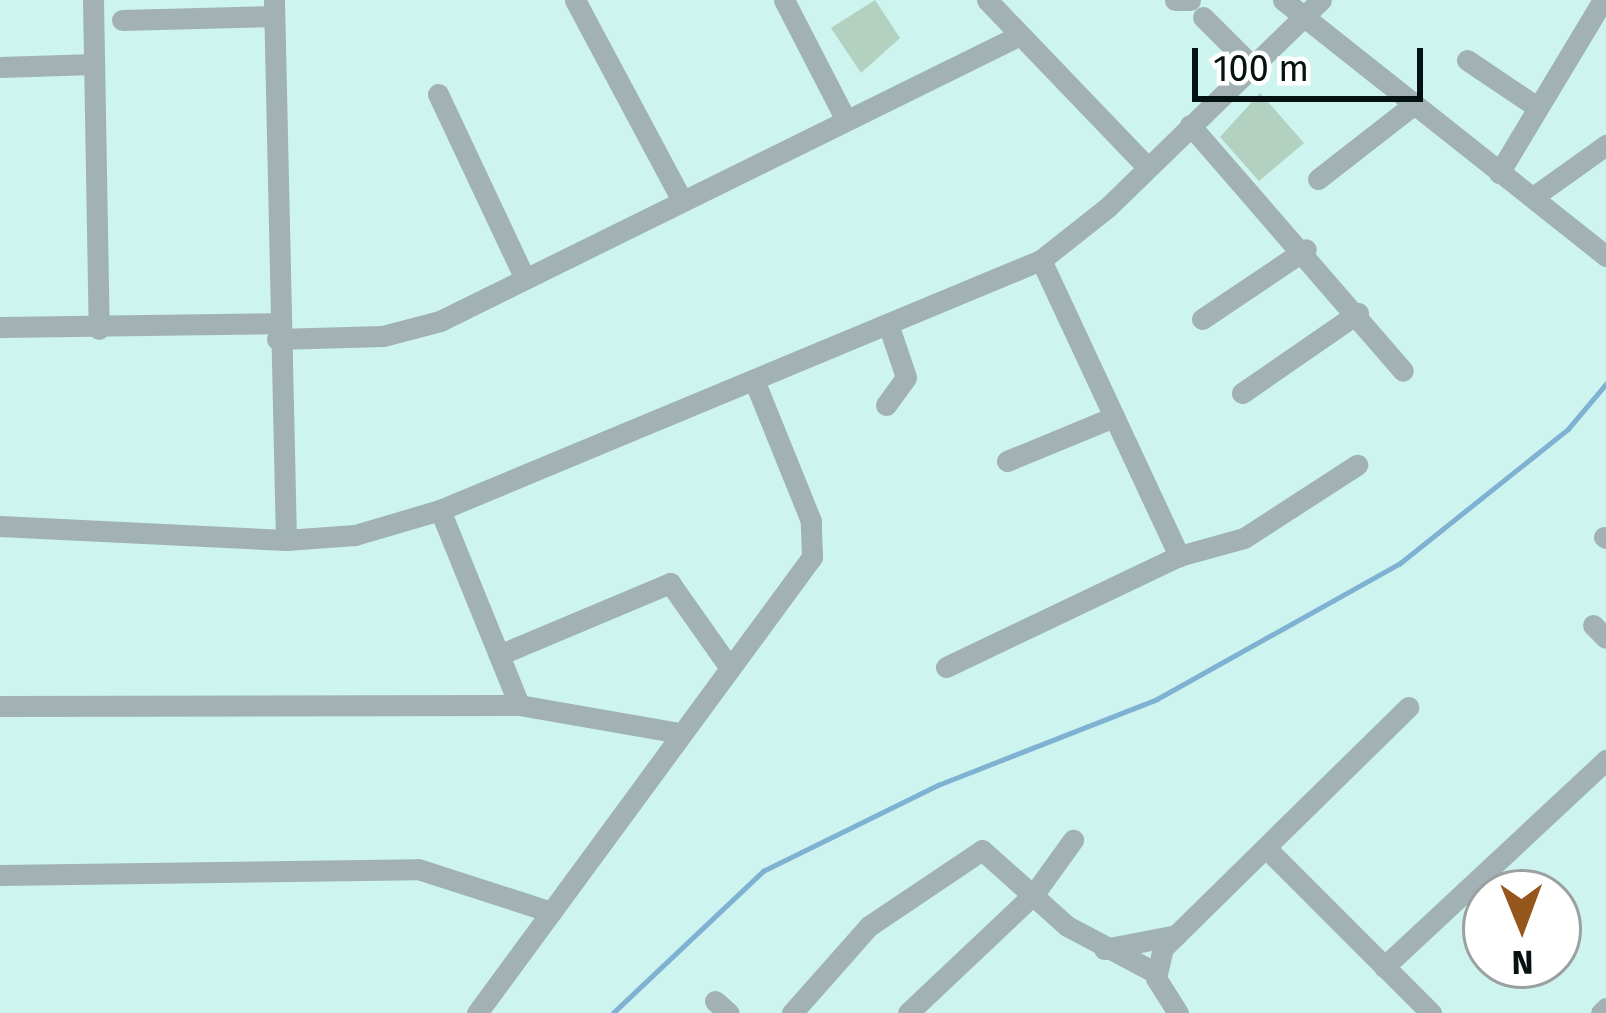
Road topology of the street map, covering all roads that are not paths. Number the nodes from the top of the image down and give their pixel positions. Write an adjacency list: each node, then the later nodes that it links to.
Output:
1 (93, 0): 15 (street)
2 (575, 0): 27 (street)
3 (784, 0): 21 (street)
4 (987, 0): 13 (street)
5 (1175, 0): 10 (street)
6 (1283, 0): 11 (street)
7 (1322, 0): 11 (street)
8 (1603, 0): 20 (street)
9 (274, 8): 12 (street); 38 (street)
10 (1196, 8): 16 (street)
11 (1303, 18): 16 (street); 19 (street)
12 (122, 20)
13 (1016, 37): 21 (street); 24 (street)
14 (1467, 60): 20 (street)
15 (94, 64): 17 (street); 37 (street)
16 (1252, 66): 22 (street)
17 (0, 67)
18 (439, 94): 32 (street)
19 (1413, 105): 25 (street); 26 (street)
20 (1537, 107): 25 (street)
21 (846, 120): 27 (street)
22 (1190, 125): 24 (street); 29 (street)
23 (1606, 145): 28 (street)
24 (1145, 165): 31 (street)
25 (1499, 173): 28 (street)
26 (1318, 179)
27 (680, 197): 32 (street)
28 (1533, 197): 30 (street)
29 (1306, 249): 33 (street); 34 (street)
30 (1606, 256)
31 (1040, 260): 35 (street); 43 (street)
32 (524, 277): 38 (street)
33 (1358, 313): 39 (street); 41 (street)
34 (1202, 319)
35 (888, 324): 40 (street); 42 (street)
36 (0, 327): 37 (street)
37 (99, 329): 38 (street)
38 (276, 331): 48 (street)
39 (1403, 371)
40 (754, 380): 46 (street); 52 (street)
41 (1242, 393)
42 (886, 404)
43 (1114, 417): 44 (street); 49 (street)
44 (1007, 461)
45 (1357, 465): 49 (street)
46 (440, 510): 48 (street); 50 (street)
47 (0, 526): 48 (street)
48 (286, 540)
49 (1179, 556): 51 (street)
50 (499, 655): 52 (street); 53 (street)
51 (946, 667)
52 (730, 668): 56 (street)
53 (518, 705): 54 (street); 56 (street)
54 (0, 706)
55 (1408, 707): 59 (street)
56 (680, 733): 62 (street)
57 (1606, 760): 65 (street)
58 (1073, 840): 61 (street)
59 (1270, 852): 63 (street); 65 (street)
60 (0, 874): 62 (street)
61 (1034, 894): 64 (street); 68 (street); 69 (street)
62 (551, 912): 67 (street)
63 (1170, 941): 64 (street); 66 (street)
64 (1104, 949): 66 (street)
65 (1384, 967): 71 (street)
66 (1156, 973): 70 (street)
67 (476, 1013)
68 (792, 1013)
69 (908, 1013)
70 (1178, 1013)
71 (1431, 1013)

